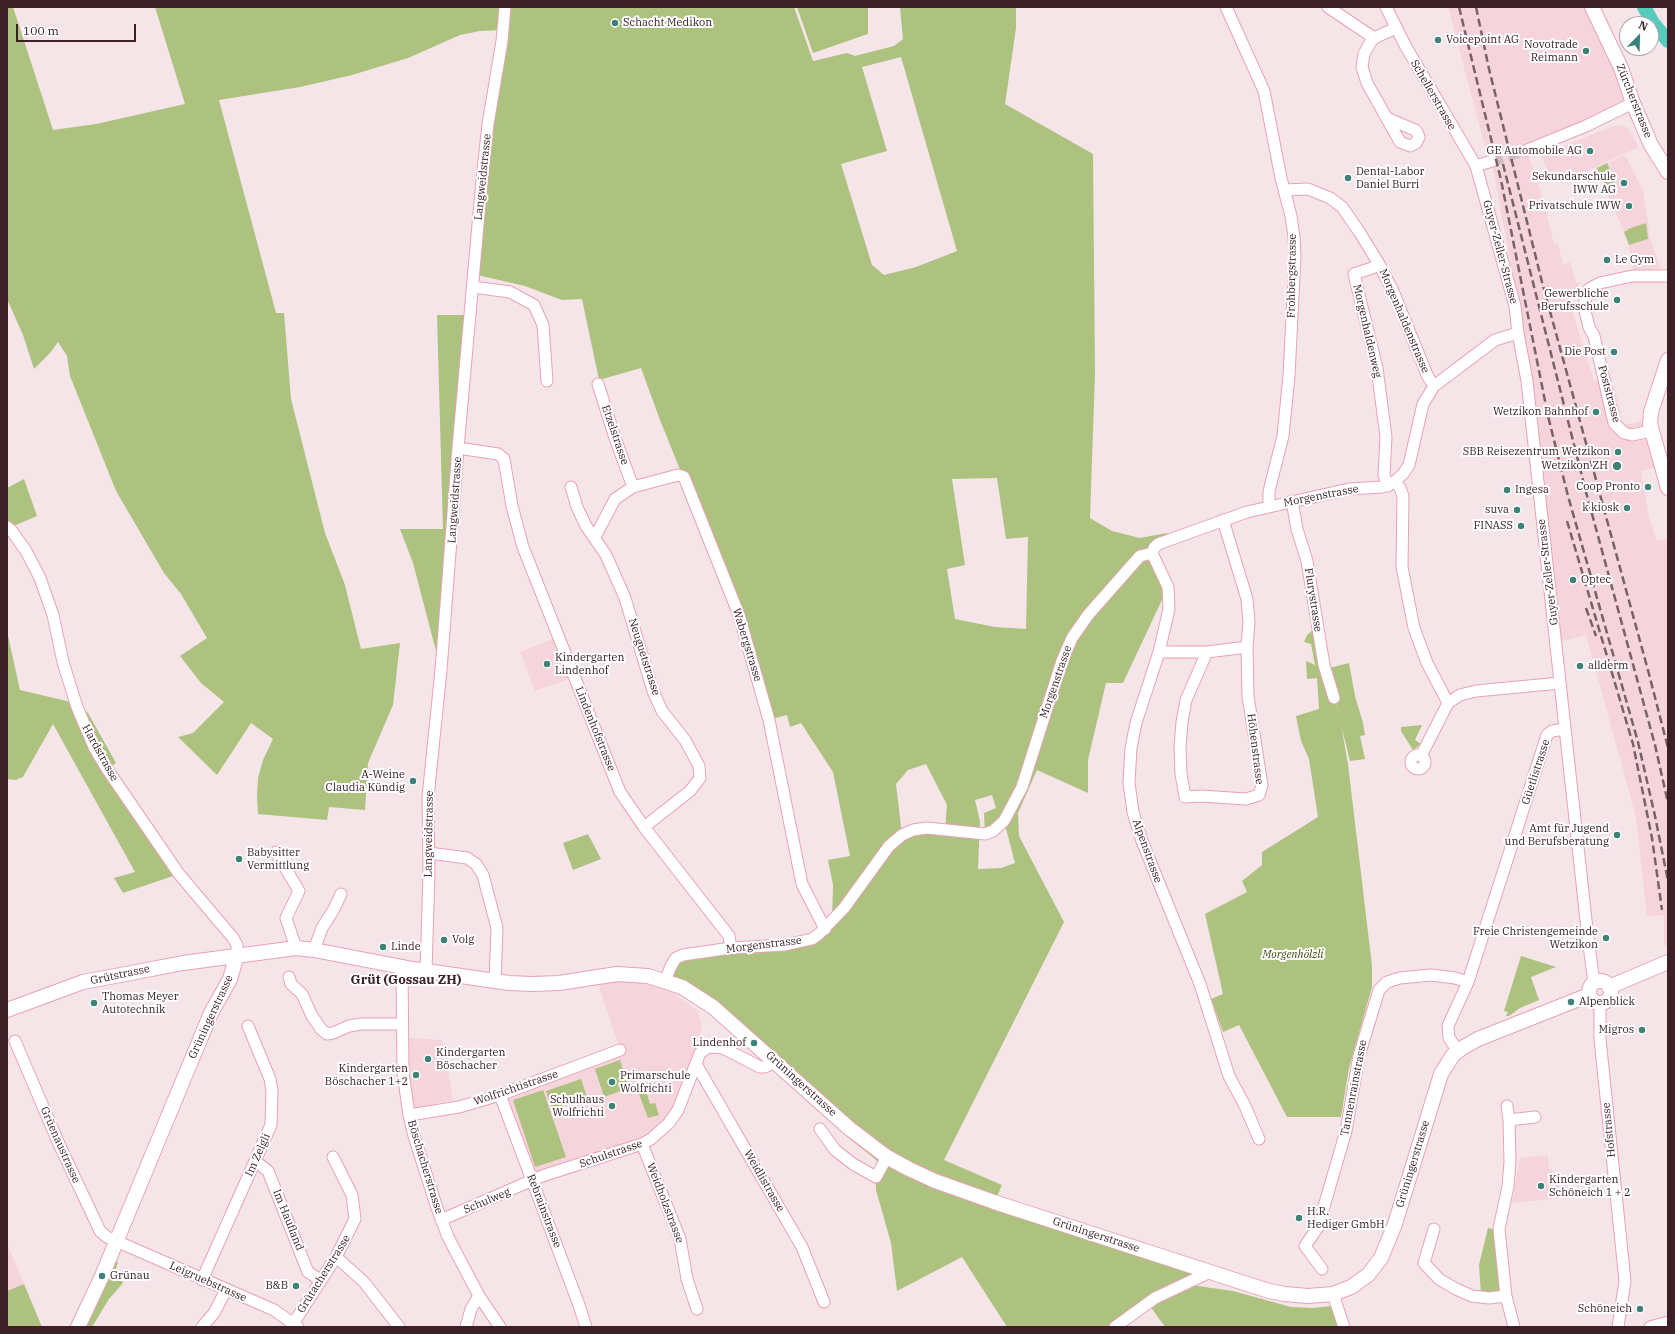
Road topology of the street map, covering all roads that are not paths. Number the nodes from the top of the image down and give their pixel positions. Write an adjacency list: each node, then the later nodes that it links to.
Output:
1 (505, 7): 17 (street, Langweidstrasse)
2 (1226, 7): 14 (street, Frohbergstrasse)
3 (1328, 7): 7 (street)
4 (1386, 7): 6 (street, Schellerstrasse)
5 (1592, 7): 8 (main road, Zürcherstrasse)
6 (1396, 28): 7 (street); 12 (street, Schellerstrasse)
7 (1374, 38): 9 (street)
8 (1633, 103): 10 (street); 13 (main road, Zürcherstrasse)
9 (1388, 120)
10 (1527, 150)
11 (1492, 161): 12 (street)
12 (1476, 166): 18 (street, Guyer-Zeller-Strasse)
13 (1668, 172)
14 (1285, 190): 15 (street, Morgenhaldenstrasse); 31 (street, Frohbergstrasse)
15 (1379, 264): 22 (street, Morgenhaldenstrasse); 26 (street, Morgenhaldenweg)
16 (1668, 276): 23 (street, Poststrasse)
17 (473, 287): 20 (street); 24 (street, Langweidstrasse)
18 (1518, 334): 22 (street); 39 (street, Guyer-Zeller-Strasse)
19 (1668, 360): 23 (main road)
20 (547, 381)
21 (598, 384): 28 (street, Etzelstrasse)
22 (1434, 386): 26 (street)
23 (1651, 431): 25 (main road)
24 (458, 448): 44 (street, Lindenhofstrasse); 46 (street, Langweidstrasse)
25 (1664, 462): 29 (main road)
26 (1391, 484): 30 (street, Morgenstrasse); 41 (street)
27 (572, 487): 34 (street, Neuguetstrasse)
28 (633, 487): 34 (street, Wabergstrasse); 48 (street, Wabergstrasse)
29 (1668, 488)
30 (1292, 501): 31 (street, Morgenstrasse); 40 (street, Flurystrasse)
31 (1269, 507): 32 (street, Morgenstrasse)
32 (1223, 520): 35 (street, Morgenstrasse); 36 (street, Höhenstrasse)
33 (7, 527): 52 (street, Hardstrasse)
34 (595, 537): 44 (street, Neuguetstrasse)
35 (1152, 553): 37 (street, Alpenstrasse); 48 (street, Morgenstrasse)
36 (1247, 647): 38 (street); 38 (street, Höhenstrasse)
37 (1159, 652): 38 (street); 75 (street, Alpenstrasse)
38 (1207, 652)
39 (1560, 683): 41 (street); 42 (street, Guyer-Zeller-Strasse)
40 (1334, 698)
41 (1448, 703): 43 (street)
42 (1565, 729): 59 (street, Güetlistrasse); 60 (street, Guyer-Zeller-Strasse)
43 (1421, 756)
44 (644, 828): 50 (street, Lindenhofstrasse)
45 (276, 852): 49 (street)
46 (429, 853): 55 (street, Langweidstrasse); 57 (street)
47 (342, 894): 51 (street)
48 (825, 929): 50 (street, Morgenstrasse)
49 (296, 948): 51 (main road, Grüningerstrasse); 52 (main road, Grüningerstrasse)
50 (731, 948): 58 (street, Morgenstrasse)
51 (314, 950): 54 (main road, Grüningerstrasse)
52 (237, 955): 61 (main road, Grütstrasse); 83 (main road, Grüningerstrasse)
53 (1668, 962): 60 (main road)
54 (402, 967): 55 (main road, Grüningerstrasse); 62 (street, Böschacherstrasse)
55 (426, 971): 57 (main road, Grüningerstrasse)
56 (289, 977): 62 (street)
57 (495, 981): 58 (main road, Grüningerstrasse)
58 (665, 981): 67 (main road, Grüningerstrasse)
59 (1468, 982): 66 (street, Güetlistrasse); 85 (street, Tannenrainstrasse)
60 (1594, 994): 66 (main road, Grüningerstrasse); 106 (street, Hofstrasse)
61 (7, 1010)
62 (402, 1024): 71 (street, Böschacherstrasse)
63 (248, 1026): 79 (street, Im Zelgli)
64 (15, 1041): 83 (street, Grüenaustrasse)
65 (620, 1050): 69 (street, Wolfrichtistrasse)
66 (1458, 1051): 90 (main road, Grüningerstrasse)
67 (775, 1061): 68 (street, Schulstrasse); 78 (main road, Grüningerstrasse)
68 (696, 1064): 76 (street, Schulstrasse); 93 (street, Weidlistrasse)
69 (500, 1095): 71 (street, Wolfrichtistrasse); 80 (street, Rebrainstrasse)
70 (1507, 1106): 73 (street)
71 (409, 1115): 81 (street, Böschacherstrasse)
72 (1535, 1117): 73 (street)
73 (1509, 1120): 92 (street)
74 (820, 1129): 78 (street)
75 (1259, 1139)
76 (642, 1144): 80 (street, Schulstrasse); 94 (street, Weidholzstrasse)
77 (333, 1157): 84 (street, Grütacherstrasse)
78 (887, 1157): 86 (main road, Grüningerstrasse)
79 (255, 1161): 87 (street, Im Zelgli); 88 (street, Im Haufland)
80 (532, 1181): 81 (street, Schulweg); 102 (street, Rebrainstrasse)
81 (441, 1220): 91 (street, Böschacherstrasse)
82 (1434, 1229): 92 (street)
83 (116, 1241): 87 (street, Leigruebstrasse); 97 (main road, Grüningerstrasse)
84 (336, 1257): 88 (street, Grütacherstrasse); 99 (street)
85 (1322, 1269)
86 (1210, 1272): 90 (main road, Grüningerstrasse); 103 (street)
87 (202, 1280): 89 (street, Leigruebstrasse)
88 (320, 1280): 96 (street, Grütacherstrasse)
89 (226, 1290): 96 (street, Leigruebstrasse); 98 (street)
90 (1333, 1294): 104 (street)
91 (479, 1296): 100 (street); 101 (street, Böschacherstrasse)
92 (1506, 1296): 105 (street)
93 (824, 1302)
94 (697, 1308)
95 (1668, 1322): 107 (street)
96 (294, 1326)
97 (78, 1327)
98 (202, 1327)
99 (398, 1327)
100 (466, 1327)
101 (500, 1327)
102 (586, 1327)
103 (1115, 1327)
104 (1344, 1327)
105 (1514, 1327)
106 (1618, 1327)
107 (1650, 1327)

